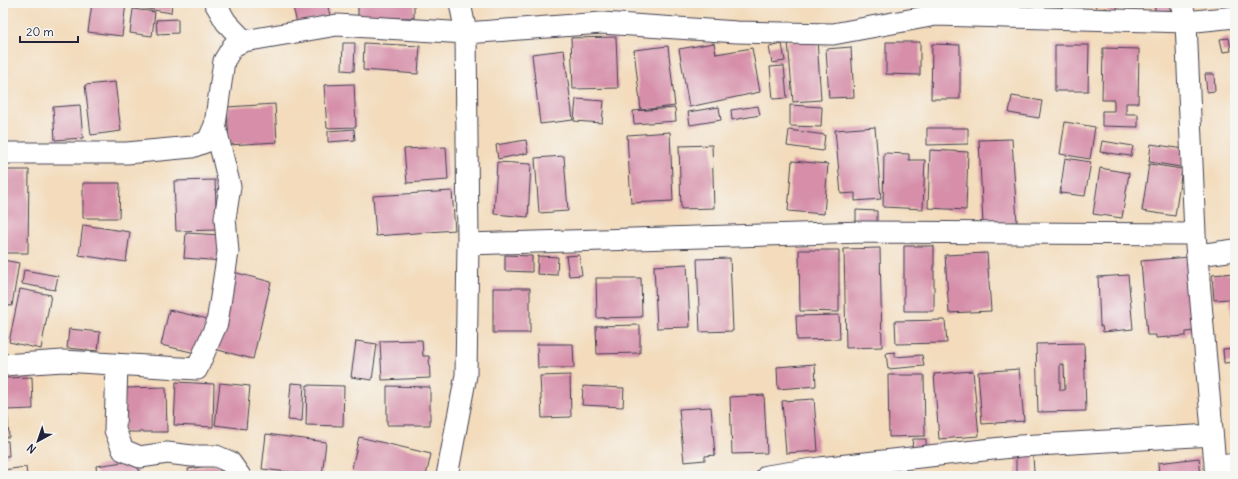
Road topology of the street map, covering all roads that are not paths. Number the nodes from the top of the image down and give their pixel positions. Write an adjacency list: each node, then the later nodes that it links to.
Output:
1 (216, 3): 6 (street)
2 (460, 3): 5 (street)
3 (1184, 12): 4 (street); 5 (street); 9 (street)
4 (1235, 17)
5 (466, 33): 6 (street); 10 (street)
6 (244, 41): 7 (street)
7 (215, 125): 8 (street); 13 (street)
8 (3, 153)
9 (1196, 234): 10 (street); 12 (street)
10 (468, 244): 18 (street)
11 (1235, 250): 12 (street)
12 (1198, 255): 15 (street)
13 (117, 364): 14 (street); 17 (street)
14 (3, 365)
15 (1212, 435): 16 (street); 19 (street)
16 (1222, 469)
17 (240, 476)
18 (447, 476)
19 (767, 476)

